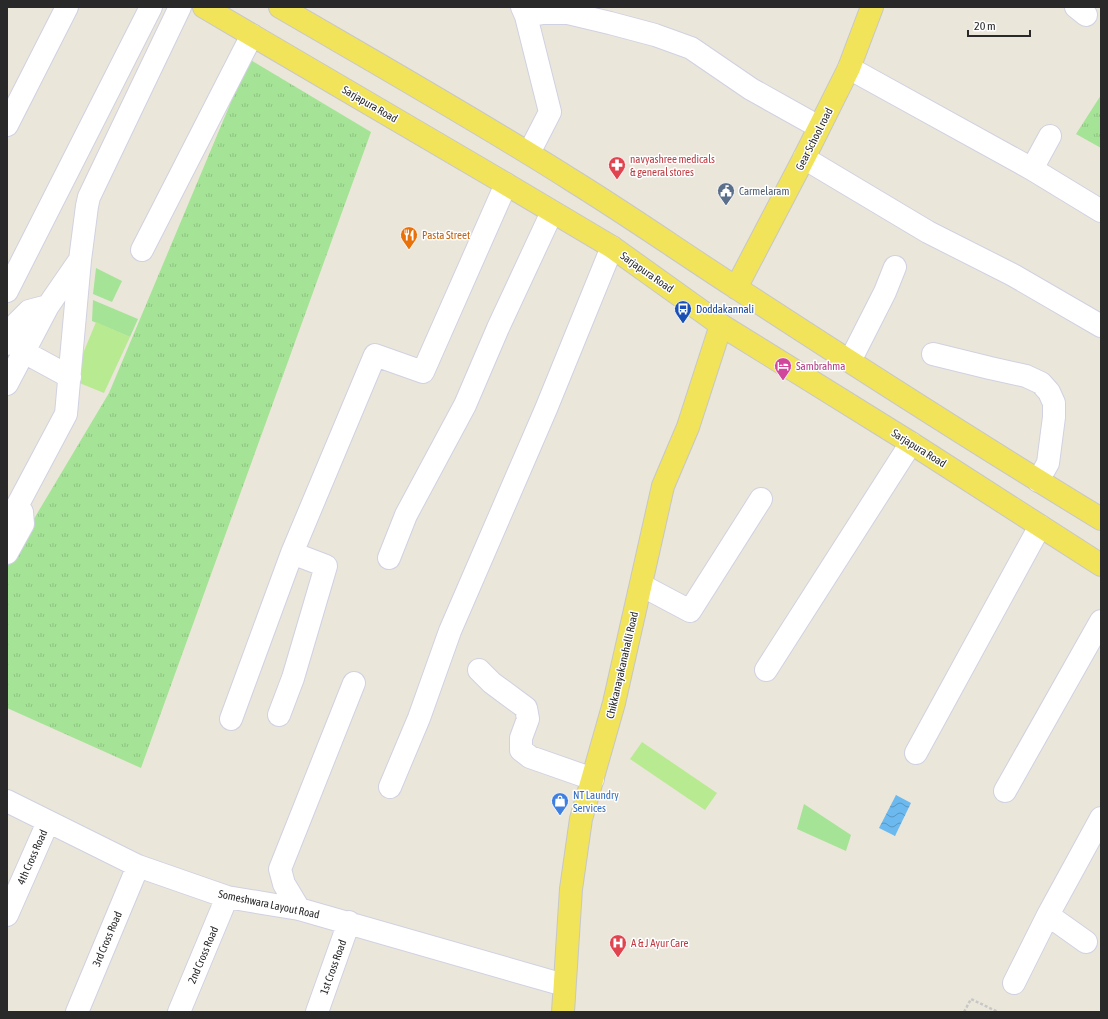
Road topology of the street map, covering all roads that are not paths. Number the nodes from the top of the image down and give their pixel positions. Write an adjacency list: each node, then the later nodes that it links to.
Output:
1 (67, 7): 10 (street)
2 (151, 7): 24 (street)
3 (180, 7): 21 (street)
4 (204, 7): 8 (main road, Sarjapura Road)
5 (280, 7): 13 (main road)
6 (872, 7): 9 (main road, Gear School road)
7 (524, 11): 11 (street); 13 (street)
8 (252, 35): 16 (main road, Sarjapura Road); 20 (street)
9 (849, 68): 11 (main road, Gear School road); 15 (street)
10 (7, 125)
11 (819, 127): 14 (main road, Gear School road)
12 (1050, 136): 15 (street)
13 (529, 153): 23 (main road)
14 (804, 158): 23 (main road, Gear School road); 26 (street)
15 (1032, 169): 17 (street)
16 (506, 184): 18 (main road, Sarjapura Road); 40 (street)
17 (1101, 211)
18 (552, 212): 19 (main road, Sarjapura Road); 41 (street)
19 (612, 247): 25 (main road, Sarjapura Road); 52 (street)
20 (142, 250)
21 (80, 260): 27 (street); 30 (street)
22 (896, 266): 29 (street)
23 (736, 288): 29 (main road)
24 (7, 291)
25 (721, 325): 32 (main road, Sarjapura Road); 43 (main road, Chikkanayakanahalli Road)
26 (1101, 326)
27 (16, 348): 30 (street); 31 (street)
28 (933, 354): 33 (street)
29 (850, 361): 33 (main road)
30 (70, 377): 35 (street)
31 (7, 384)
32 (911, 443): 38 (main road, Sarjapura Road); 46 (street)
33 (1038, 481): 36 (main road)
34 (761, 499): 43 (street)
35 (20, 500): 37 (street); 39 (street)
36 (1101, 519)
37 (7, 525)
38 (1040, 526): 42 (main road, Sarjapura Road); 50 (street)
39 (7, 553)
40 (292, 553): 48 (street); 49 (street)
41 (389, 558)
42 (1101, 565)
43 (642, 584): 51 (main road, Chikkanayakanahalli Road)
44 (1101, 621): 53 (street)
45 (479, 670): 51 (street)
46 (766, 670)
47 (354, 682): 59 (street)
48 (279, 715)
49 (231, 719)
50 (916, 753)
51 (593, 780): 65 (main road, Chikkanayakanahalli Road)
52 (390, 787)
53 (1005, 791)
54 (7, 801): 56 (street, Someshwara Layout Road)
55 (1101, 818): 61 (street)
56 (48, 822): 57 (street, Someshwara Layout Road); 60 (street, 4th Cross Road)
57 (138, 866): 58 (street, Someshwara Layout Road); 66 (street, 3rd Cross Road)
58 (228, 897): 59 (street, Someshwara Layout Road); 67 (street, 2nd Cross Road)
59 (299, 909): 62 (street, Someshwara Layout Road)
60 (7, 915)
61 (1048, 915): 63 (street); 64 (street)
62 (349, 922): 65 (street, Someshwara Layout Road); 68 (street, 1st Cross Road)
63 (1086, 942)
64 (1014, 983)
65 (564, 985): 69 (main road, Chikkanayakanahalli Road)
66 (77, 1012)
67 (178, 1012)
68 (317, 1012)
69 (563, 1012)

